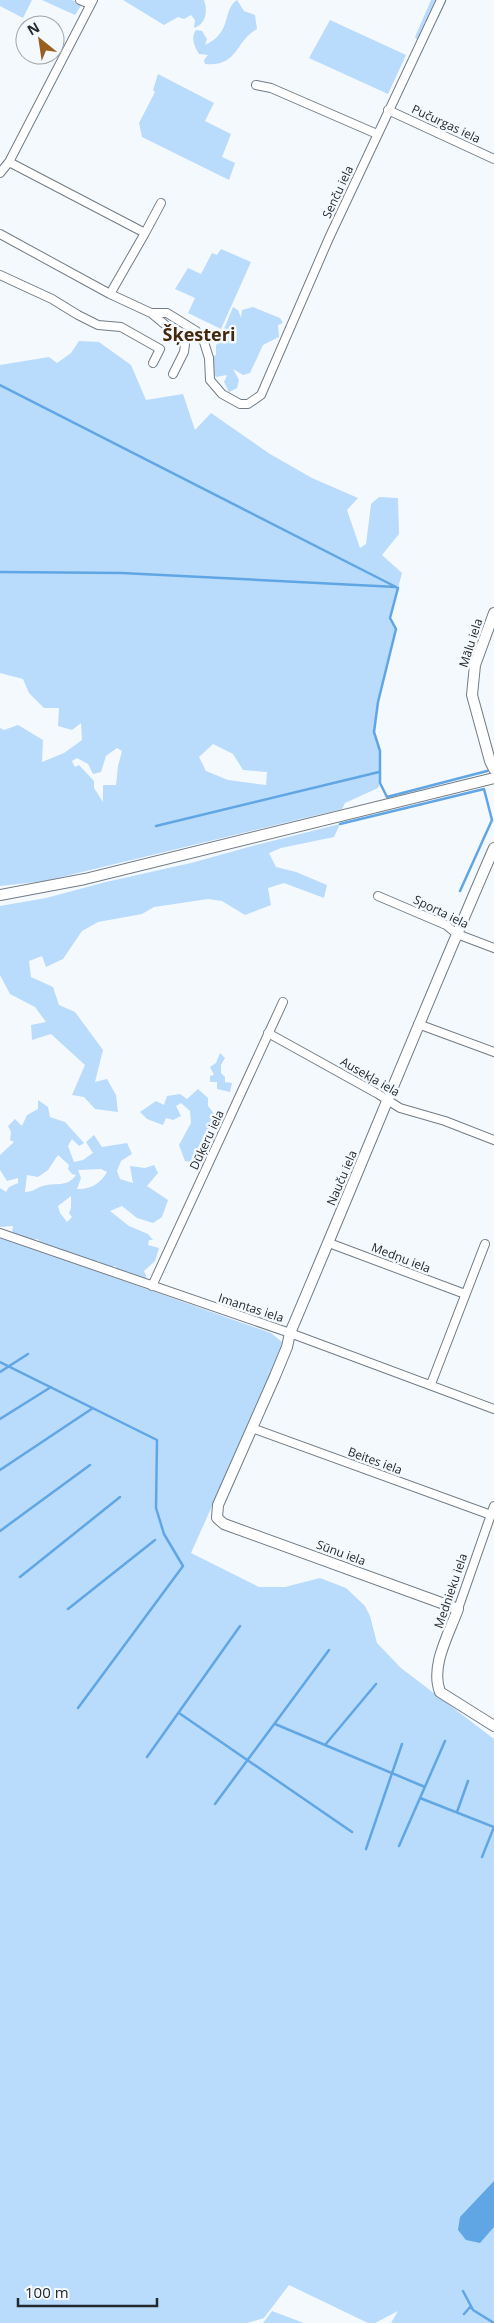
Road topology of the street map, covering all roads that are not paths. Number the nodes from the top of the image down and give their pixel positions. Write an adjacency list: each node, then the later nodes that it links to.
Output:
1 (80, 0): 3 (street)
2 (441, 0): 5 (street, Senču iela)
3 (91, 2): 8 (street)
4 (256, 85): 6 (street)
5 (388, 110): 6 (street, Senču iela); 7 (street, Pučurgas iela)
6 (377, 134): 15 (street, Senču iela)
7 (494, 159)
8 (9, 162): 9 (street); 11 (street)
9 (0, 173)
10 (161, 203): 11 (street)
11 (145, 233): 14 (street)
12 (0, 234): 14 (street)
13 (0, 275): 16 (street)
14 (110, 294): 15 (street)
15 (151, 313): 17 (street)
16 (153, 363)
17 (173, 374)
18 (494, 612): 19 (street, Mālu iela)
19 (494, 768)
20 (494, 778): 22 (street)
21 (494, 848): 24 (street, Nauču iela)
22 (0, 895)
23 (378, 896): 24 (street, Sporta iela)
24 (457, 934): 25 (street, Sporta iela); 27 (street, Nauču iela)
25 (494, 948)
26 (283, 1002): 28 (street, Dūķeru iela)
27 (418, 1024): 29 (street); 30 (street, Nauču iela)
28 (268, 1033): 30 (street, Ausekļa iela); 35 (street, Dūķeru iela)
29 (494, 1052)
30 (389, 1100): 31 (street, Ausekļa iela); 33 (street, Nauču iela)
31 (494, 1140)
32 (0, 1233): 35 (street, Imantas iela)
33 (328, 1242): 36 (street, Medņu iela); 37 (street, Nauču iela)
34 (485, 1244): 36 (street)
35 (152, 1286): 37 (street, Imantas iela)
36 (465, 1294): 38 (street)
37 (290, 1332): 38 (street, Imantas iela); 40 (street, Nauču iela)
38 (431, 1384): 39 (street, Imantas iela)
39 (494, 1409)
40 (252, 1428): 42 (street, Beites iela); 43 (street, Nauču iela)
41 (494, 1506): 42 (street, Mednieku iela)
42 (491, 1514): 44 (street, Mednieku iela)
43 (218, 1518): 44 (street, Sūnu iela)
44 (458, 1609): 45 (street, Mednieku iela)
45 (494, 1726)

